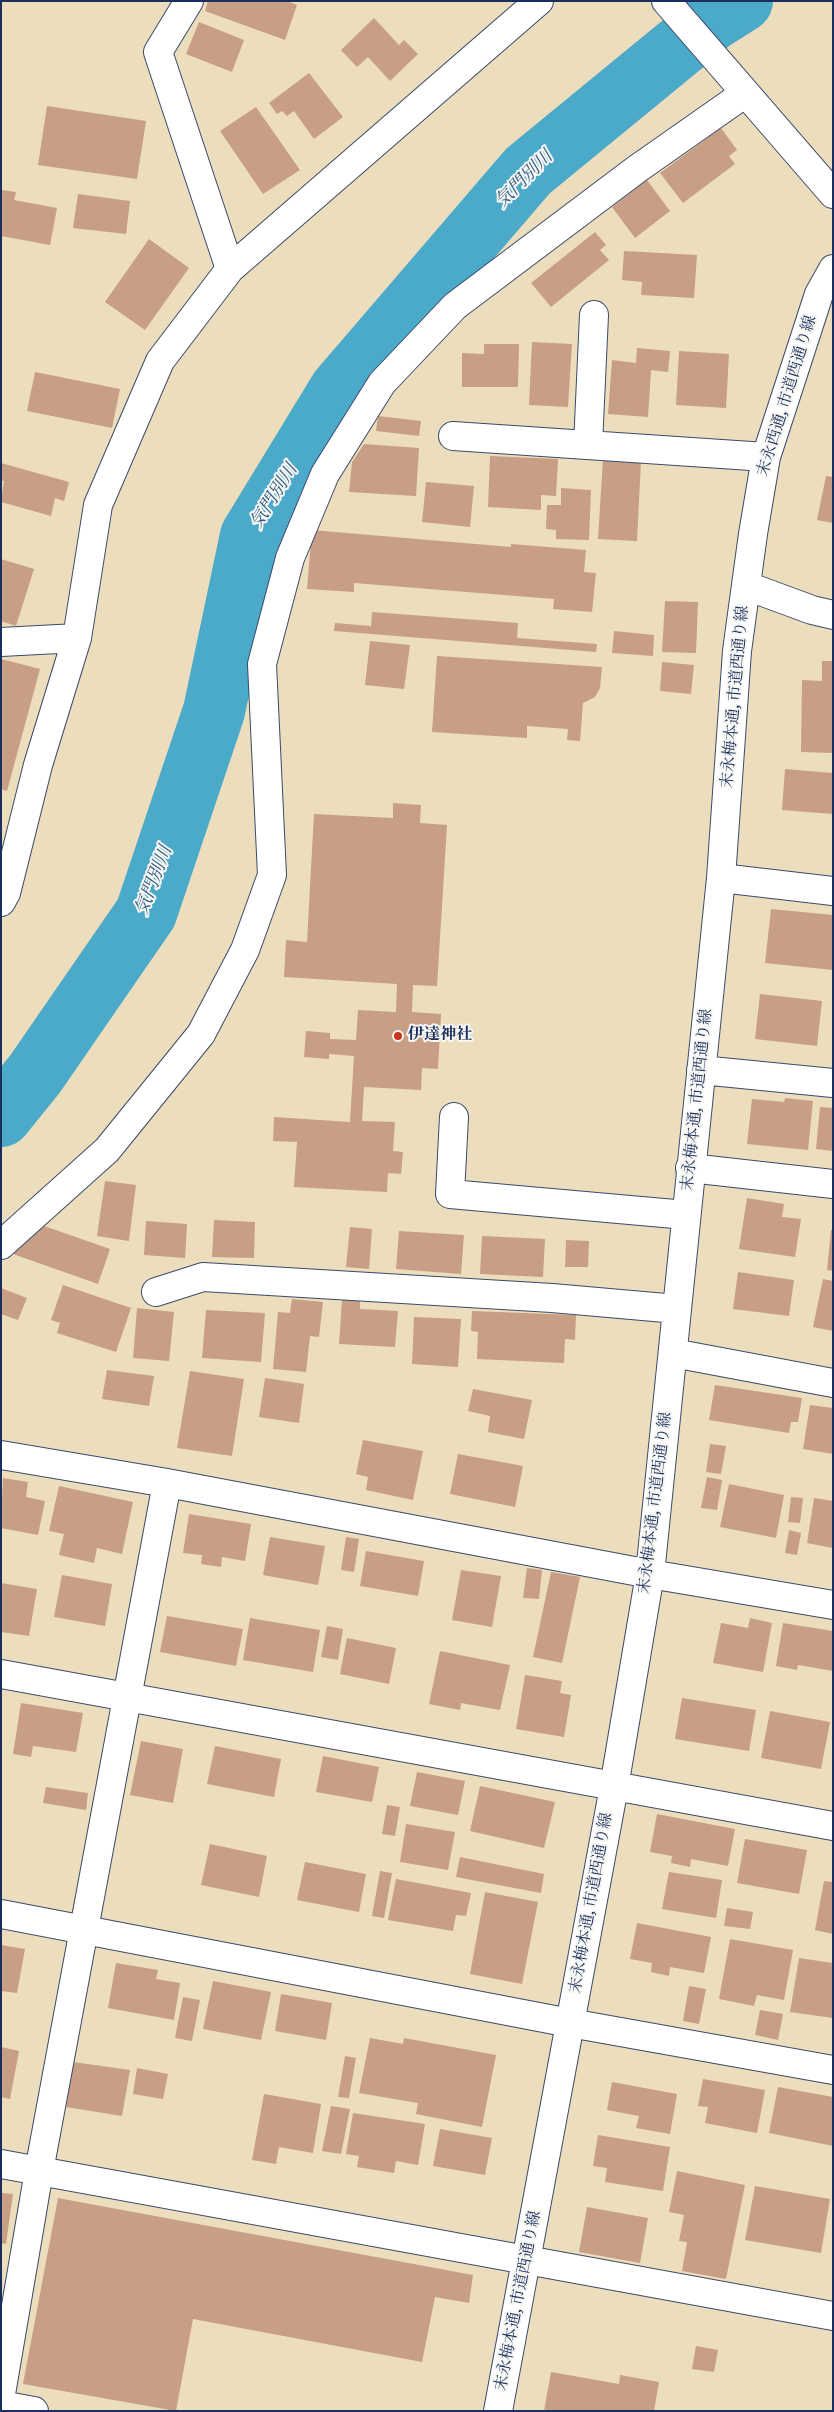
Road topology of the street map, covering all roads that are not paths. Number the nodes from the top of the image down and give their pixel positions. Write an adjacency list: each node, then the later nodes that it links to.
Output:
1 (189, 1): 6 (street)
2 (539, 1): 6 (street)
3 (666, 1): 4 (street)
4 (738, 87): 5 (street); 25 (street)
5 (833, 194)
6 (230, 269): 14 (street)
7 (833, 269): 11 (street, 末永西通, 市道西通り線)
8 (594, 315): 10 (street)
9 (453, 436): 10 (street)
10 (588, 445): 11 (street)
11 (766, 457): 12 (street, 末永西通, 市道西通り線)
12 (747, 586): 13 (street); 16 (street, 末永梅本通, 市道西通り線)
13 (833, 615)
14 (77, 638): 15 (street); 18 (street)
15 (1, 642)
16 (721, 878): 17 (street); 19 (street, 末永梅本通, 市道西通り線)
17 (833, 891)
18 (1, 902)
19 (701, 1070): 20 (street); 22 (street, 末永梅本通, 市道西通り線)
20 (833, 1083)
21 (454, 1117): 24 (street)
22 (690, 1168): 23 (street); 24 (street, 末永梅本通, 市道西通り線)
23 (833, 1184)
24 (686, 1215): 27 (street, 末永梅本通, 市道西通り線)
25 (1, 1245)
26 (156, 1292): 27 (street)
27 (677, 1309): 28 (street, 末永梅本通, 市道西通り線)
28 (673, 1353): 29 (street); 32 (street, 末永梅本通, 市道西通り線)
29 (833, 1383)
30 (1, 1455): 31 (street)
31 (167, 1483): 32 (street); 35 (street)
32 (650, 1574): 33 (street); 36 (street, 末永梅本通, 市道西通り線)
33 (833, 1605)
34 (1, 1674): 35 (street)
35 (128, 1696): 36 (street); 39 (street)
36 (614, 1787): 37 (street); 40 (street, 末永梅本通, 市道西通り線)
37 (833, 1826)
38 (1, 1914): 39 (street)
39 (85, 1930): 40 (street); 43 (street)
40 (570, 2023): 41 (street); 44 (street, 末永梅本通, 市道西通り線)
41 (833, 2070)
42 (1, 2164): 43 (street)
43 (39, 2171): 44 (street); 46 (street)
44 (527, 2260): 45 (street); 49 (street, 末永梅本通, 市道西通り線)
45 (833, 2316)
46 (1, 2394)
47 (1, 2404): 48 (street)
48 (34, 2411)
49 (498, 2411)

